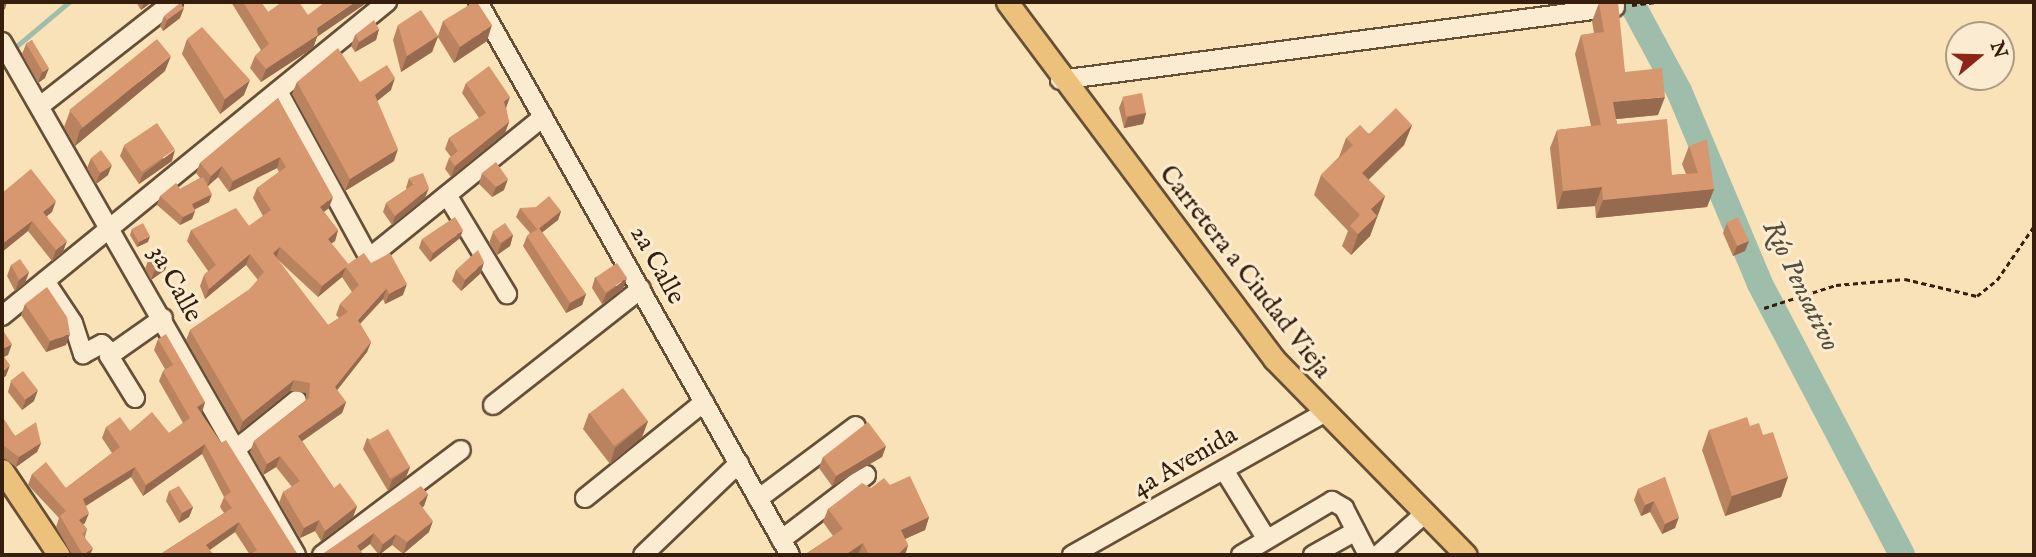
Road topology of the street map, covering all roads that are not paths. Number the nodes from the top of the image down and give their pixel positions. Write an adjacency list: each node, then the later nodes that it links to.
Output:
1 (173, 2): 9 (street)
2 (387, 2): 8 (street)
3 (478, 2): 10 (street, 2a Calle)
4 (1007, 2): 7 (main road, Carretera a Ciudad Vieja)
5 (1620, 6): 7 (street)
6 (3, 44): 9 (street, 3a Calle)
7 (1060, 80): 23 (main road, Carretera a Ciudad Vieja)
8 (278, 91): 11 (street); 12 (street)
9 (40, 106): 12 (street, 3a Calle)
10 (544, 117): 11 (street); 14 (street, 2a Calle)
11 (447, 195): 15 (street)
12 (112, 226): 13 (street); 17 (street, 3a Calle)
13 (45, 281): 16 (street); 18 (street)
14 (641, 289): 21 (street, 2a Calle); 22 (street)
15 (506, 294)
16 (2, 316)
17 (163, 318): 18 (street); 25 (street, 3a Calle)
18 (112, 354): 19 (street)
19 (135, 398)
20 (297, 400): 25 (street)
21 (704, 402): 27 (street, 2a Calle); 31 (street)
22 (492, 405)
23 (1322, 414): 29 (street, 4a Avenida); 33 (main road, Carretera a Ciudad Vieja)
24 (856, 426): 32 (street)
25 (236, 449): 38 (street, 3a Calle)
26 (461, 450): 39 (street)
27 (739, 463): 32 (street, 2a Calle); 40 (street)
28 (2, 470): 37 (main road)
29 (1224, 470): 35 (street); 41 (street, 4a Avenida)
30 (866, 475): 36 (street)
31 (585, 498)
32 (758, 499): 36 (street, 2a Calle)
33 (1423, 515): 45 (street); 46 (main road, Carretera a Ciudad Vieja)
34 (1356, 531): 35 (street); 43 (street); 44 (street)
35 (1266, 538): 42 (street)
36 (785, 550)
37 (58, 555)
38 (296, 555)
39 (322, 555)
40 (643, 555)
41 (1072, 555)
42 (1241, 555)
43 (1313, 555)
44 (1368, 555)
45 (1378, 555)
46 (1466, 555)

